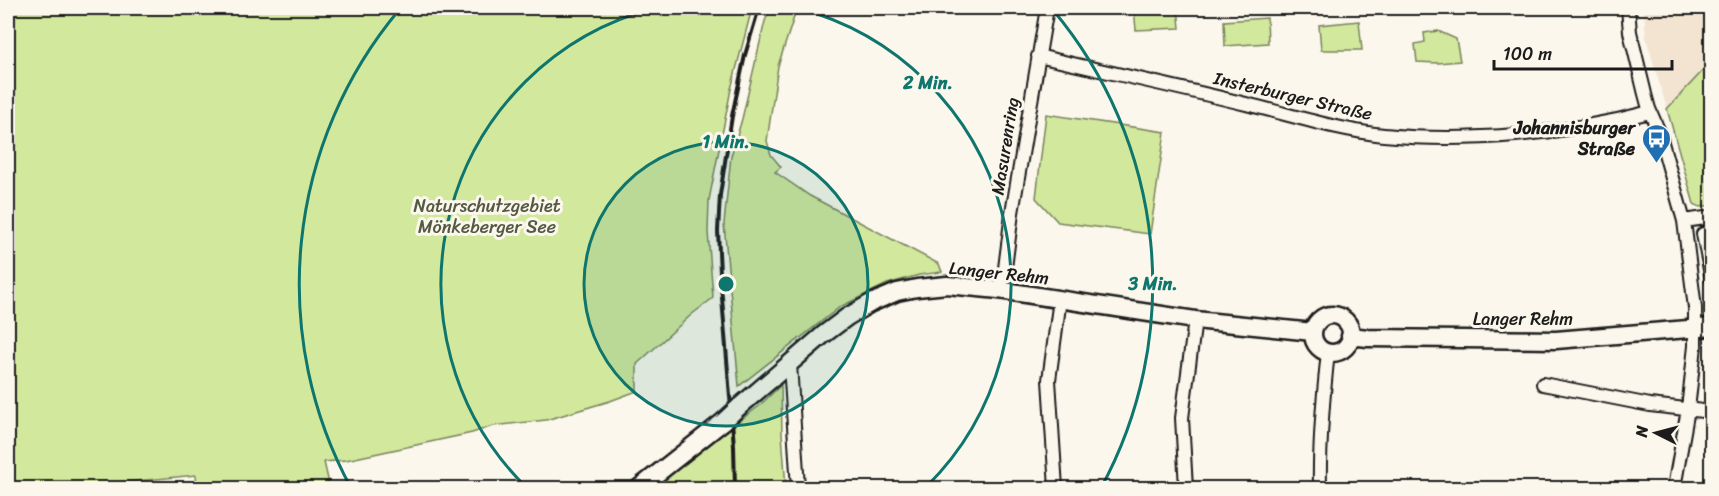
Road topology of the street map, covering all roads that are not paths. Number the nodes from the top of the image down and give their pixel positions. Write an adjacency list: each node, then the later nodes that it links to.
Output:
1 (1047, 8): 3 (street, Masurenring)
2 (1628, 8): 4 (street)
3 (1038, 56): 4 (street, Insterburger Straße); 9 (street, Masurenring)
4 (1650, 112): 6 (street)
5 (1712, 217): 6 (street)
6 (1684, 221): 12 (street)
7 (1712, 232): 8 (street)
8 (1712, 280)
9 (999, 290): 10 (street, Langer Rehm); 16 (street, Langer Rehm)
10 (1060, 299): 11 (street, Langer Rehm); 22 (street)
11 (1195, 320): 13 (street, Langer Rehm); 23 (street)
12 (1703, 328): 14 (street, Langer Rehm); 18 (street)
13 (1313, 332): 14 (street); 15 (street)
14 (1350, 336): 15 (street)
15 (1328, 352): 24 (street)
16 (790, 364): 20 (street, Langer Rehm, bridge); 21 (street)
17 (1543, 384): 18 (street)
18 (1688, 409): 19 (street); 25 (street)
19 (1712, 412)
20 (639, 489)
21 (798, 489)
22 (1056, 489)
23 (1186, 489)
24 (1320, 489)
25 (1674, 489)

